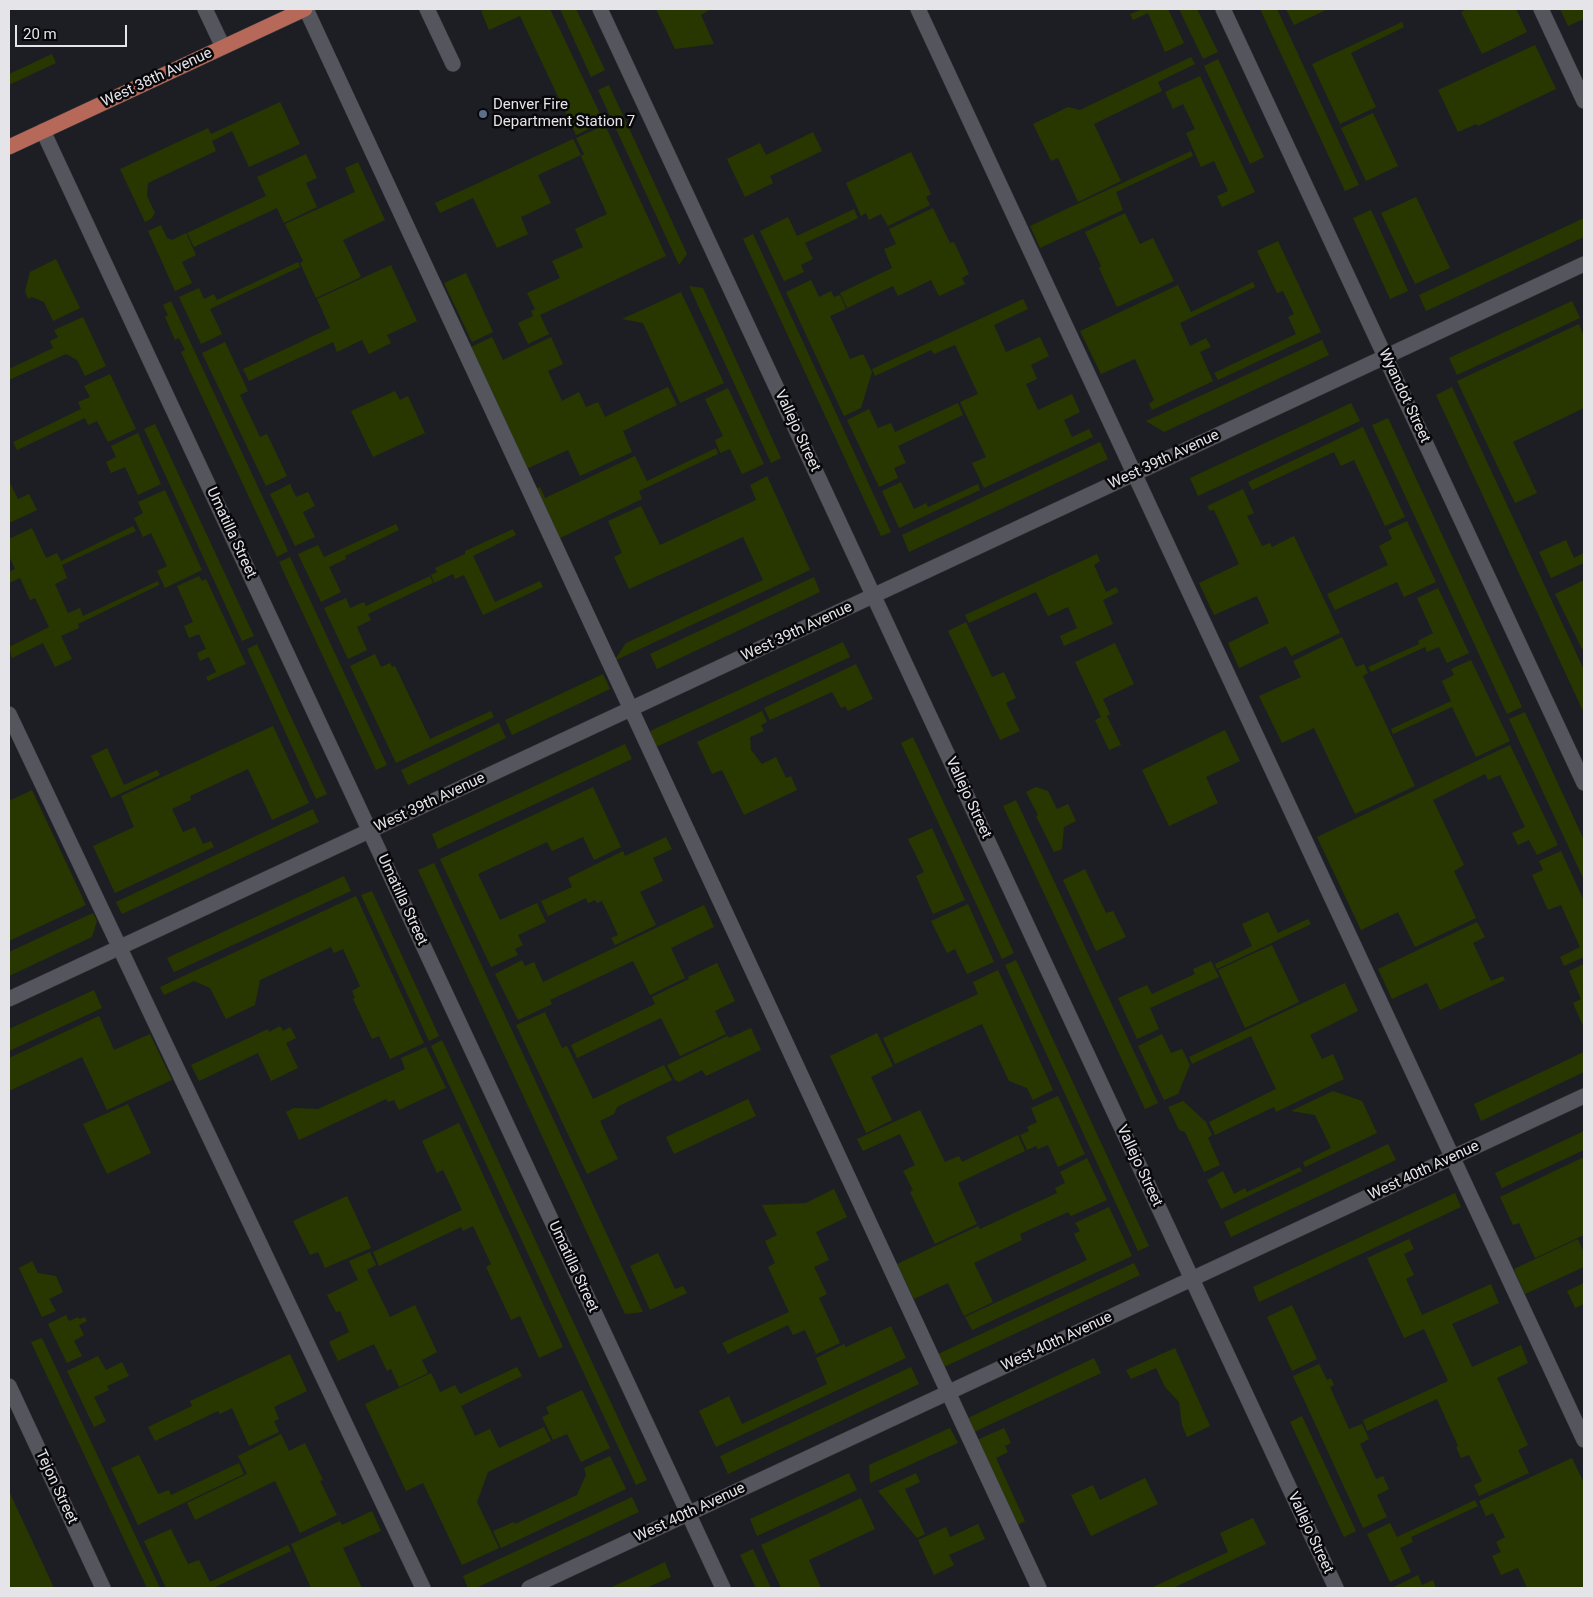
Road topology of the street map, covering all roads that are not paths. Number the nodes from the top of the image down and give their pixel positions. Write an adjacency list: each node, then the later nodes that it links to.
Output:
1 (205, 9): 8 (street)
2 (306, 9): 8 (main road, West 38th Avenue); 17 (street)
3 (427, 9): 9 (street)
4 (600, 9): 16 (street, Vallejo Street)
5 (918, 9): 15 (street)
6 (1223, 9): 14 (street, Wyandot Street)
7 (1541, 9): 10 (street)
8 (223, 47): 11 (main road, West 38th Avenue)
9 (453, 64)
10 (1584, 101)
11 (43, 131): 12 (main road, West 38th Avenue); 20 (street, Umatilla Street)
12 (9, 147)
13 (1584, 264): 14 (street, West 39th Avenue)
14 (1386, 357): 15 (street, West 39th Avenue); 19 (street, Wyandot Street)
15 (1134, 474): 16 (street, West 39th Avenue); 24 (street)
16 (874, 596): 17 (street, West 39th Avenue); 25 (street, Vallejo Street)
17 (631, 709): 20 (street, West 39th Avenue); 27 (street)
18 (9, 714): 21 (street)
19 (1584, 783)
20 (370, 831): 21 (street, West 39th Avenue); 29 (street, Umatilla Street)
21 (120, 947): 22 (street, West 39th Avenue); 31 (street)
22 (9, 999)
23 (1584, 1096): 24 (street, West 40th Avenue)
24 (1453, 1158): 25 (street, West 40th Avenue); 28 (street)
25 (1192, 1279): 27 (street, West 40th Avenue); 35 (street, Vallejo Street)
26 (9, 1386): 30 (street, Tejon Street)
27 (948, 1393): 29 (street, West 40th Avenue); 34 (street)
28 (1584, 1440)
29 (688, 1514): 32 (street, West 40th Avenue); 33 (street, Umatilla Street)
30 (104, 1588)
31 (423, 1588)
32 (529, 1588)
33 (723, 1588)
34 (1039, 1588)
35 (1336, 1588)

